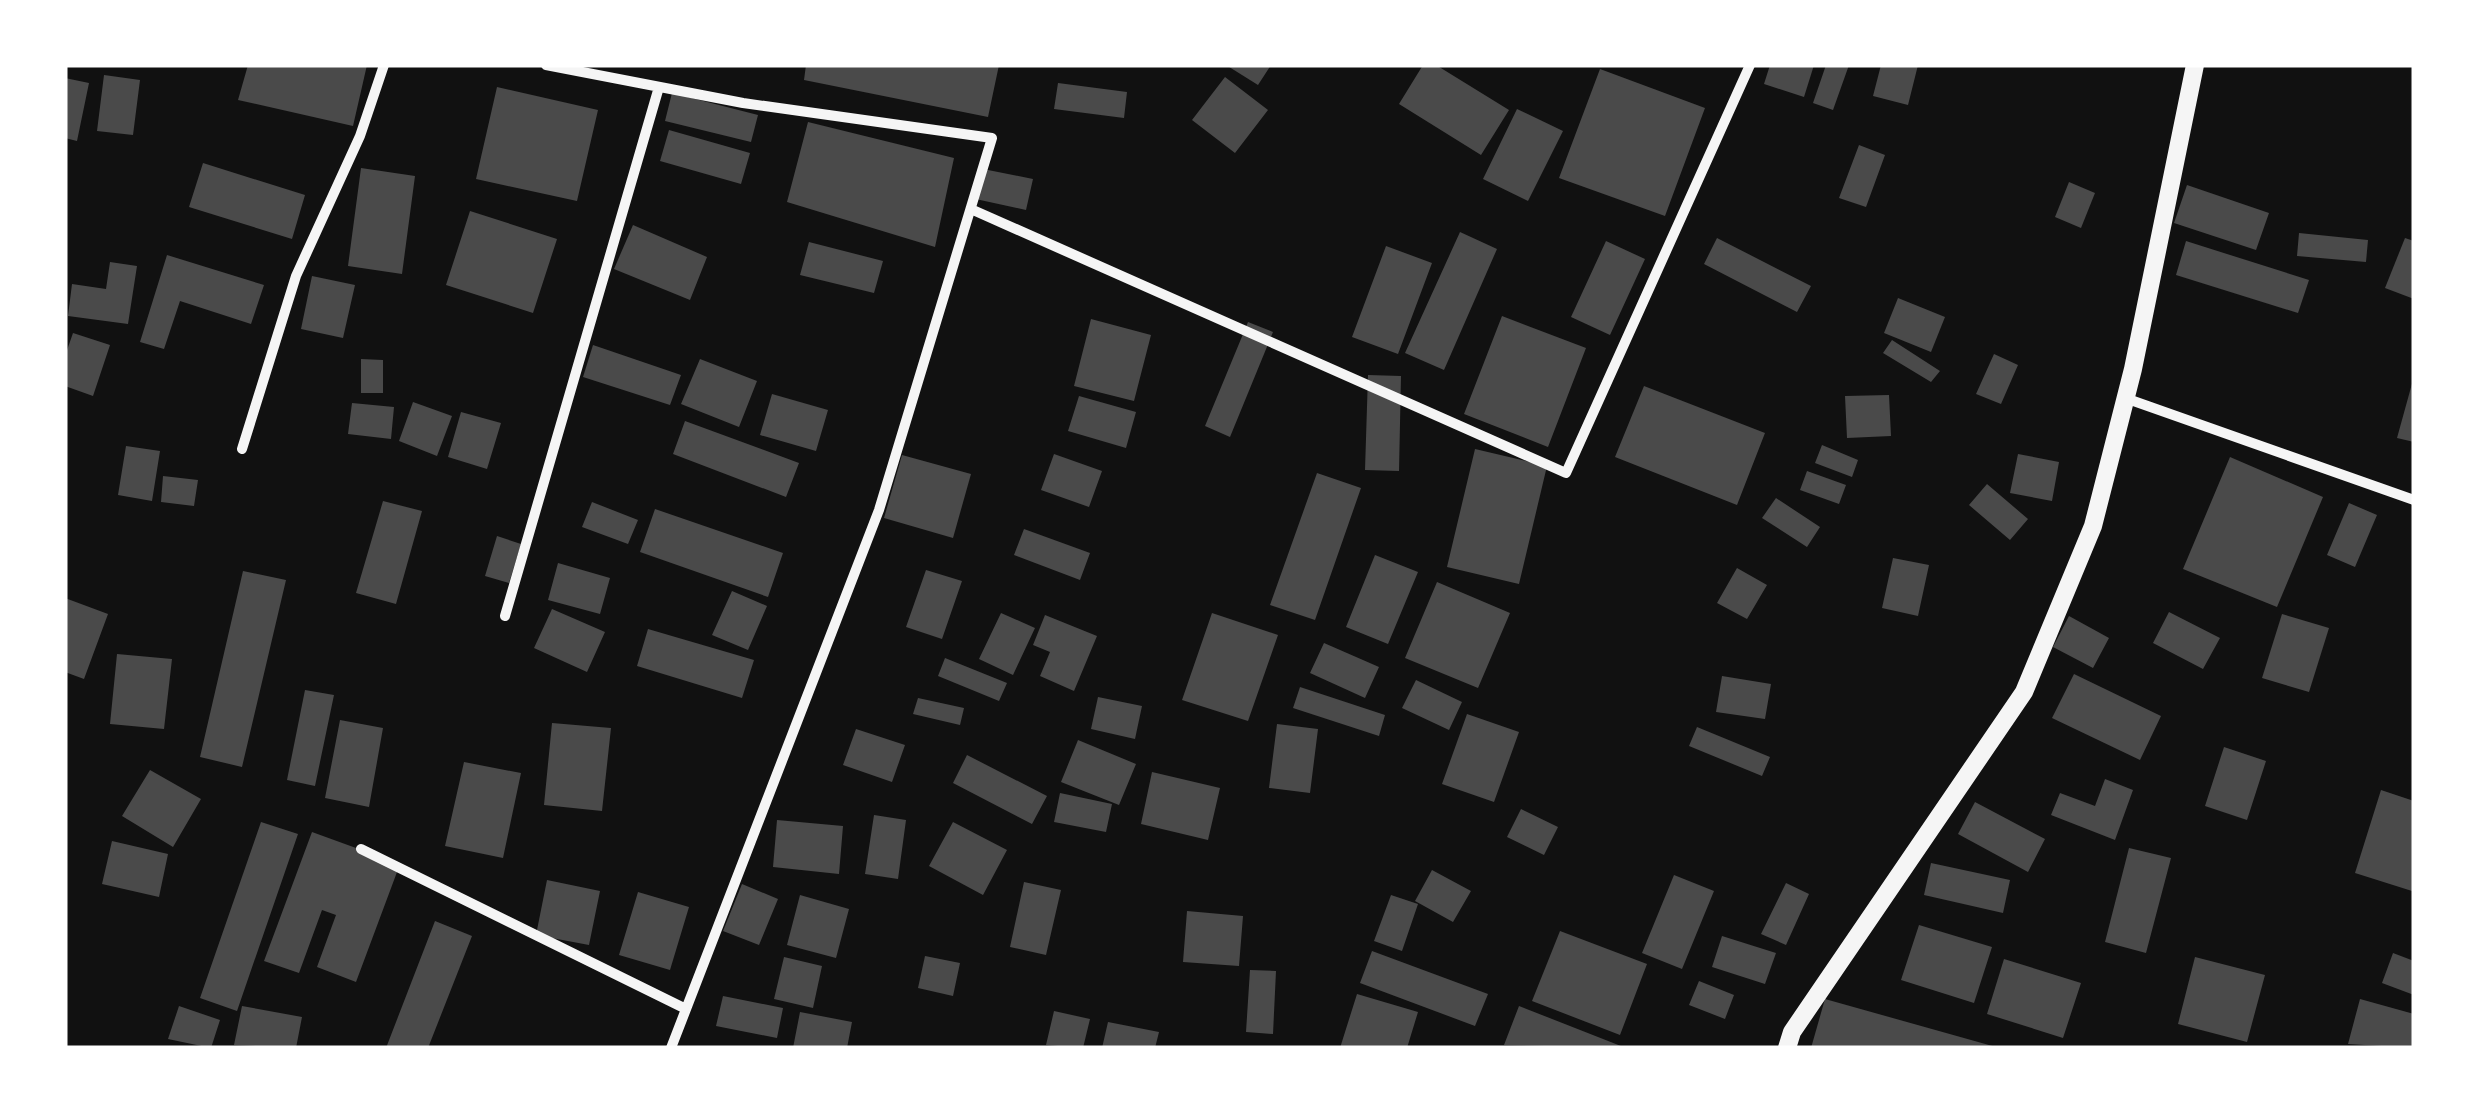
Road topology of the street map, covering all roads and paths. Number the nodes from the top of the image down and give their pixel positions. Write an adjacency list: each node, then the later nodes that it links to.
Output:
1 (384, 65): 8 (street)
2 (546, 65): 5 (street)
3 (1750, 65): 6 (street)
4 (2196, 65): 7 (street)
5 (658, 87): 6 (street); 10 (street)
6 (973, 210): 12 (street)
7 (2125, 398): 9 (street); 14 (street)
8 (242, 450)
9 (2414, 500)
10 (506, 616)
11 (361, 848): 12 (street)
12 (686, 1009): 13 (street)
13 (671, 1048)
14 (1787, 1048)

